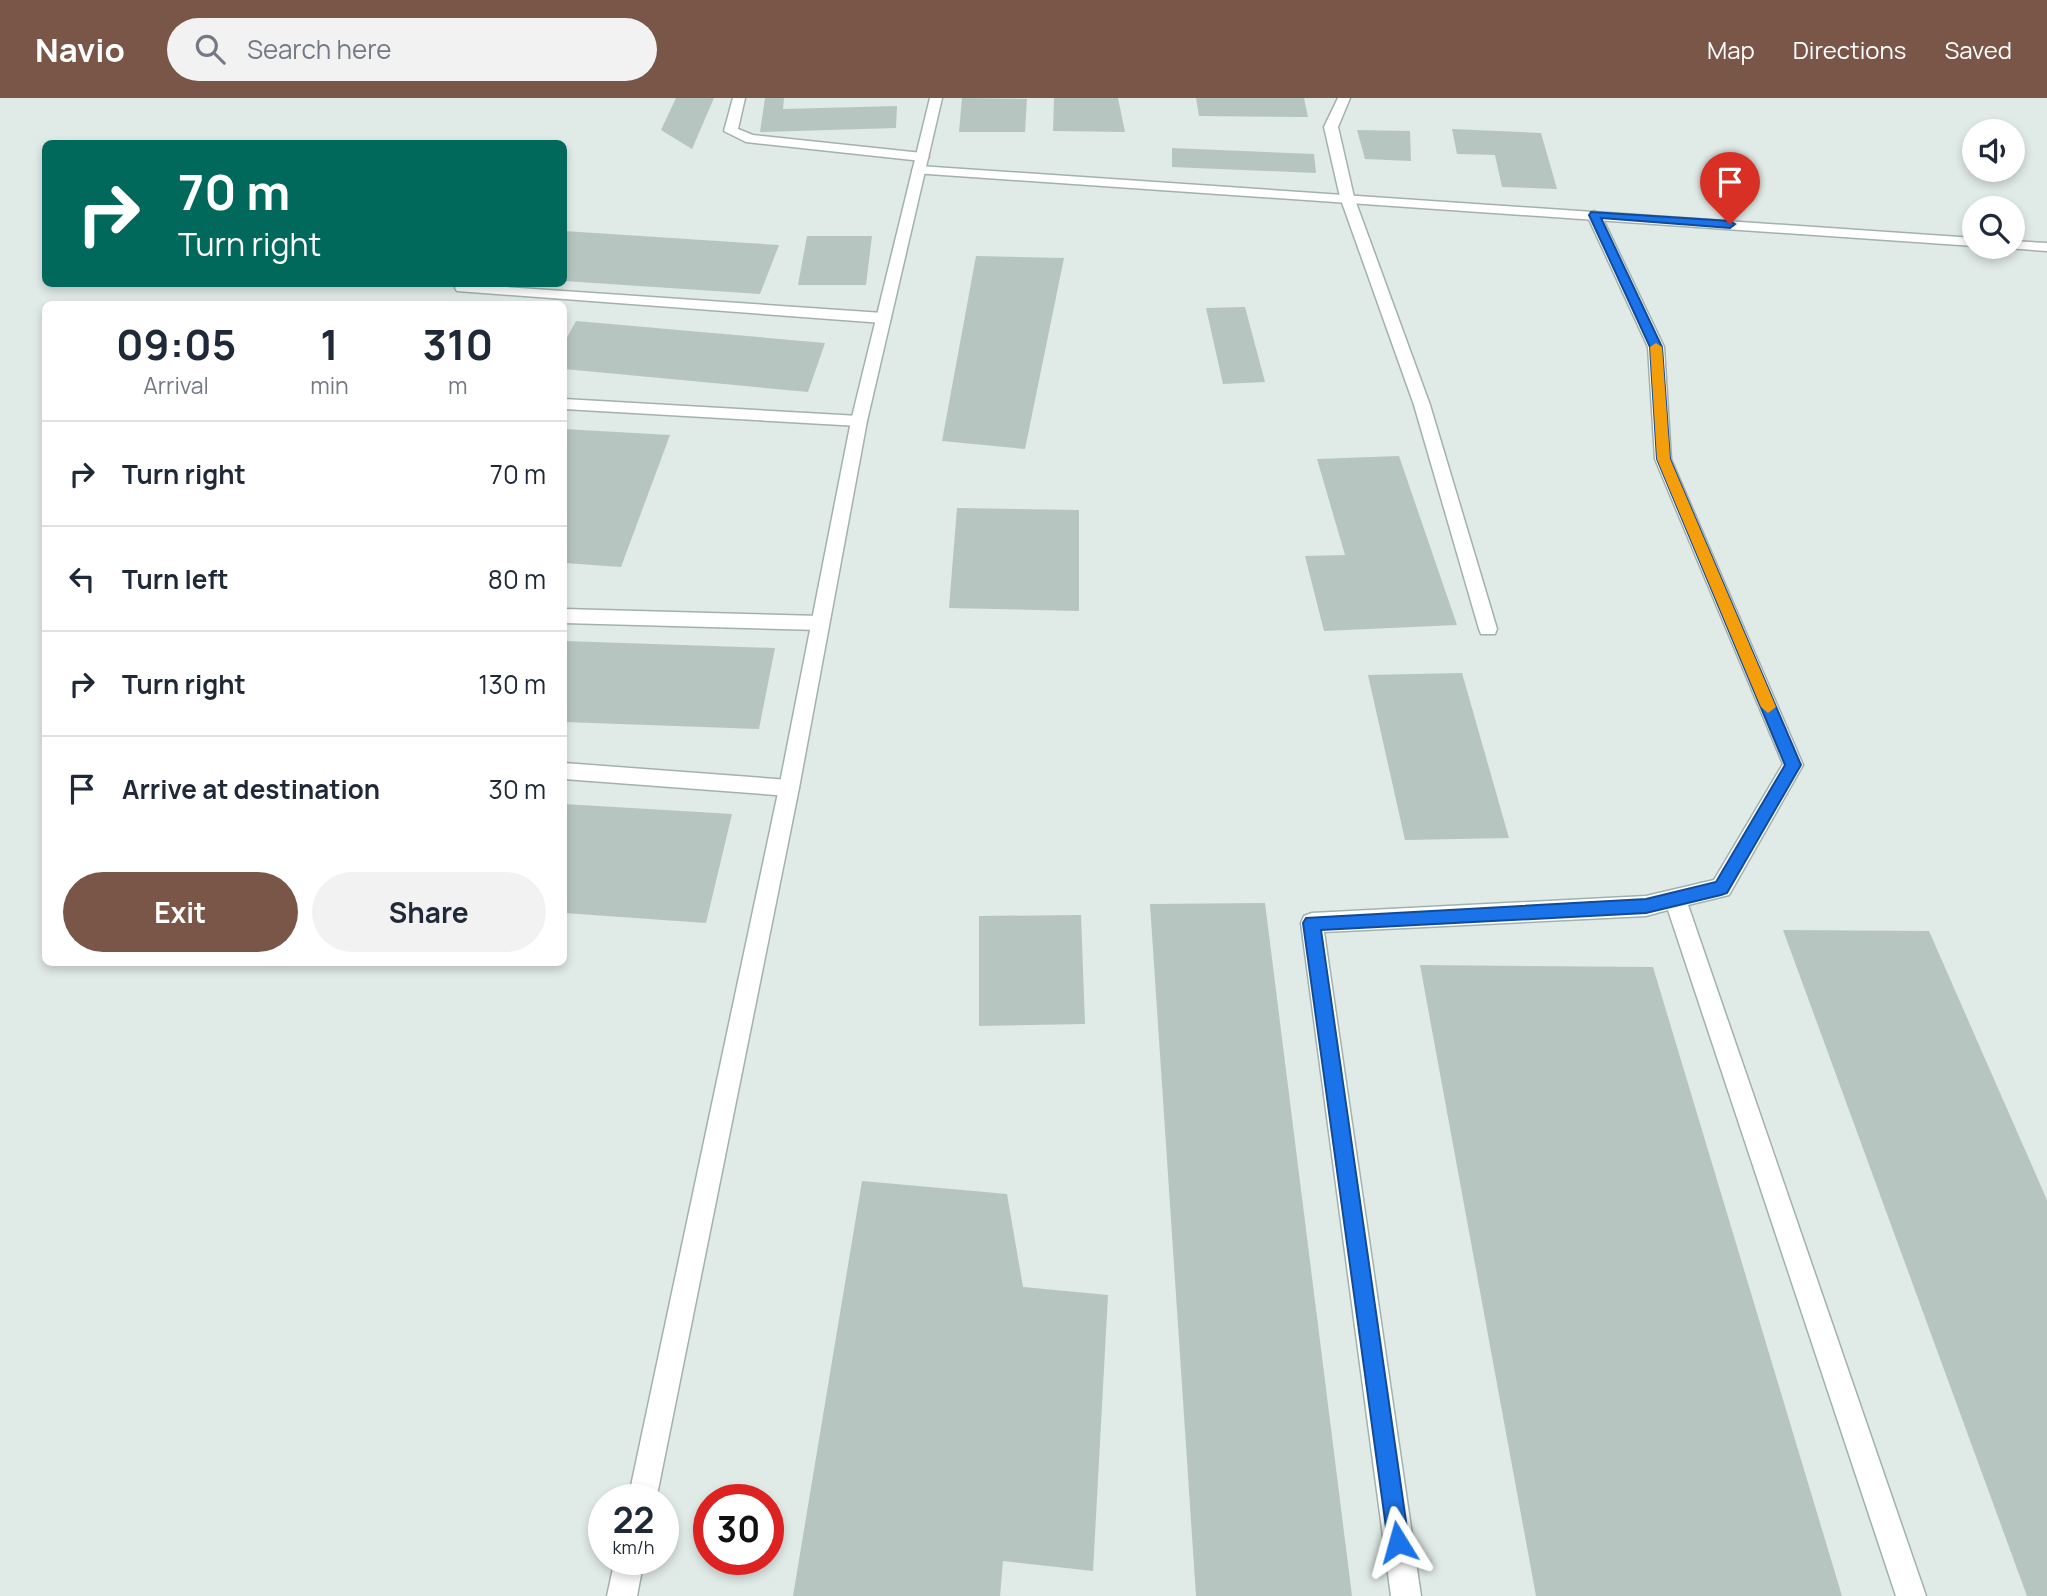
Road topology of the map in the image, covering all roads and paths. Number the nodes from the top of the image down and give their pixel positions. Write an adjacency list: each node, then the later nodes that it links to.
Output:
1 (740, 98): 4 (street)
2 (936, 98): 4 (street)
3 (1344, 98): 5 (street)
4 (920, 163): 5 (street); 11 (street)
5 (1347, 197): 6 (street); 16 (street)
6 (1594, 215): 7 (street); 19 (street)
7 (1962, 241)
8 (2025, 245): 9 (street)
9 (2047, 247)
10 (462, 288): 11 (street)
11 (883, 318): 13 (street)
12 (567, 404): 13 (street)
13 (859, 421): 15 (street)
14 (567, 616): 15 (street)
15 (820, 623): 18 (street)
16 (1488, 629)
17 (567, 771): 18 (street)
18 (789, 788): 20 (street)
19 (1675, 898): 23 (street); 24 (street)
20 (645, 1484)
21 (627, 1575): 22 (street)
22 (622, 1596)
23 (1406, 1596)
24 (1912, 1596)

